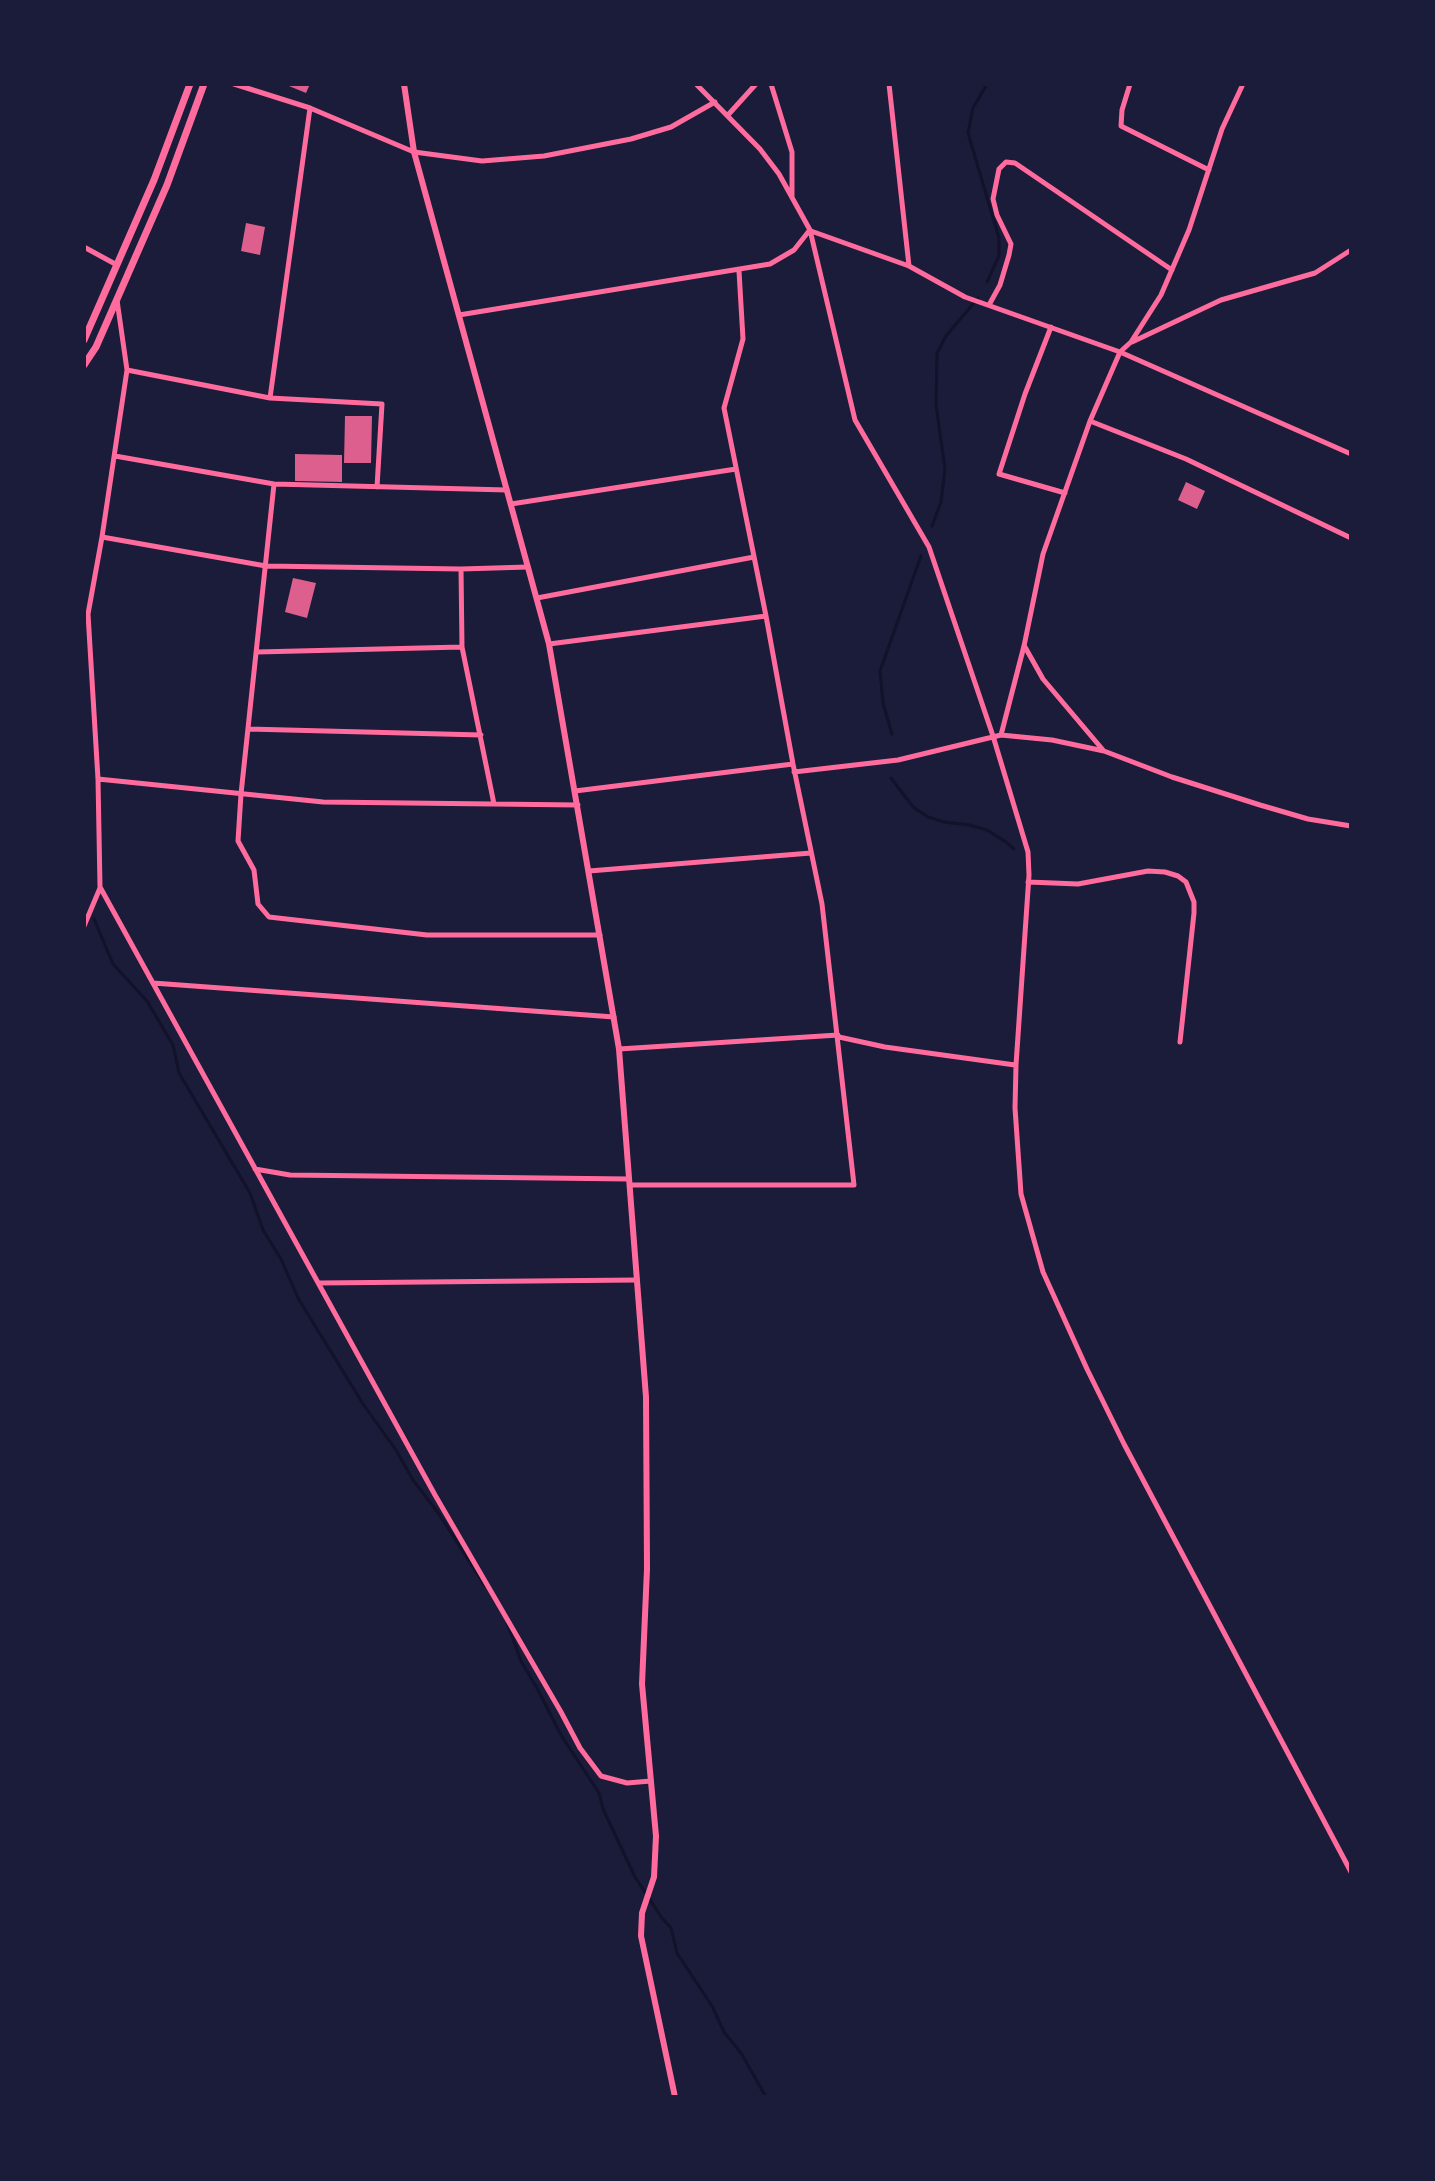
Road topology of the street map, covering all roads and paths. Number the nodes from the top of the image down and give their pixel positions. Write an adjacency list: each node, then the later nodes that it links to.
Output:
1 (190, 84): 20 (main road)
2 (204, 84): 24 (main road)
3 (234, 84): 12 (street)
4 (404, 84): 14 (street)
5 (696, 84): 11 (street)
6 (756, 84): 13 (street)
7 (771, 84): 16 (street)
8 (889, 84): 21 (street)
9 (1130, 84): 15 (street)
10 (1243, 84): 15 (street)
11 (715, 102): 13 (street); 14 (street)
12 (310, 108): 14 (street); 34 (street)
13 (728, 115): 16 (street)
14 (414, 152): 26 (street)
15 (1209, 170): 22 (street)
16 (792, 198): 17 (street)
17 (810, 230): 21 (street); 23 (street); 59 (street)
18 (84, 247): 20 (street)
19 (1351, 250): 30 (street)
20 (117, 265): 27 (main road)
21 (909, 266): 25 (street)
22 (1172, 270): 25 (street); 30 (street)
23 (739, 271): 26 (street); 38 (street)
24 (117, 299): 32 (main road); 33 (street)
25 (989, 305): 28 (street)
26 (459, 315): 41 (street)
27 (87, 323): 29 (main road)
28 (1051, 327): 31 (street); 42 (street)
29 (84, 340)
30 (1131, 342): 31 (street)
31 (1120, 352): 35 (street); 36 (street)
32 (84, 365)
33 (127, 370): 34 (street); 37 (street)
34 (270, 398): 40 (street)
35 (1090, 421): 42 (street); 45 (street)
36 (1351, 454)
37 (115, 456): 39 (street); 44 (street)
38 (736, 469): 43 (street); 46 (street)
39 (274, 484): 40 (street); 47 (street)
40 (377, 487): 41 (street)
41 (507, 490): 43 (street)
42 (1065, 493): 53 (street)
43 (511, 504): 48 (street)
44 (102, 537): 47 (street); 63 (street)
45 (1351, 538)
46 (754, 557): 50 (street); 51 (street)
47 (266, 566): 49 (street); 55 (street)
48 (529, 567): 49 (street); 50 (street)
49 (461, 569): 54 (street)
50 (537, 598): 52 (street)
51 (766, 616): 52 (street); 61 (street)
52 (549, 644): 64 (street)
53 (1024, 646): 58 (street); 60 (street)
54 (462, 647): 55 (street); 57 (street)
55 (257, 652): 56 (street)
56 (248, 729): 57 (street); 65 (street)
57 (481, 735): 66 (street)
58 (1001, 735): 59 (street); 60 (street)
59 (993, 736): 62 (street); 71 (street)
60 (1104, 751): 68 (street)
61 (793, 764): 62 (street); 64 (street)
62 (794, 772): 69 (street)
63 (98, 779): 65 (street); 72 (street)
64 (575, 791): 67 (street)
65 (241, 794): 66 (street); 74 (street)
66 (494, 804): 67 (street)
67 (578, 805): 70 (street)
68 (1351, 826)
69 (811, 853): 70 (street); 77 (street)
70 (589, 871): 74 (street)
71 (1029, 879): 78 (street); 80 (street)
72 (100, 887): 73 (street); 75 (street)
73 (84, 926)
74 (600, 935): 76 (street)
75 (153, 983): 76 (street); 81 (street)
76 (614, 1017): 79 (street)
77 (838, 1036): 79 (street); 80 (street); 82 (street)
78 (1180, 1042)
79 (619, 1049): 82 (street)
80 (1016, 1065): 86 (street)
81 (255, 1169): 82 (street); 84 (street)
82 (630, 1182): 83 (street)
83 (637, 1280): 84 (street); 85 (street)
84 (319, 1283): 85 (street)
85 (651, 1781): 87 (street)
86 (1351, 1872)
87 (675, 2097)

